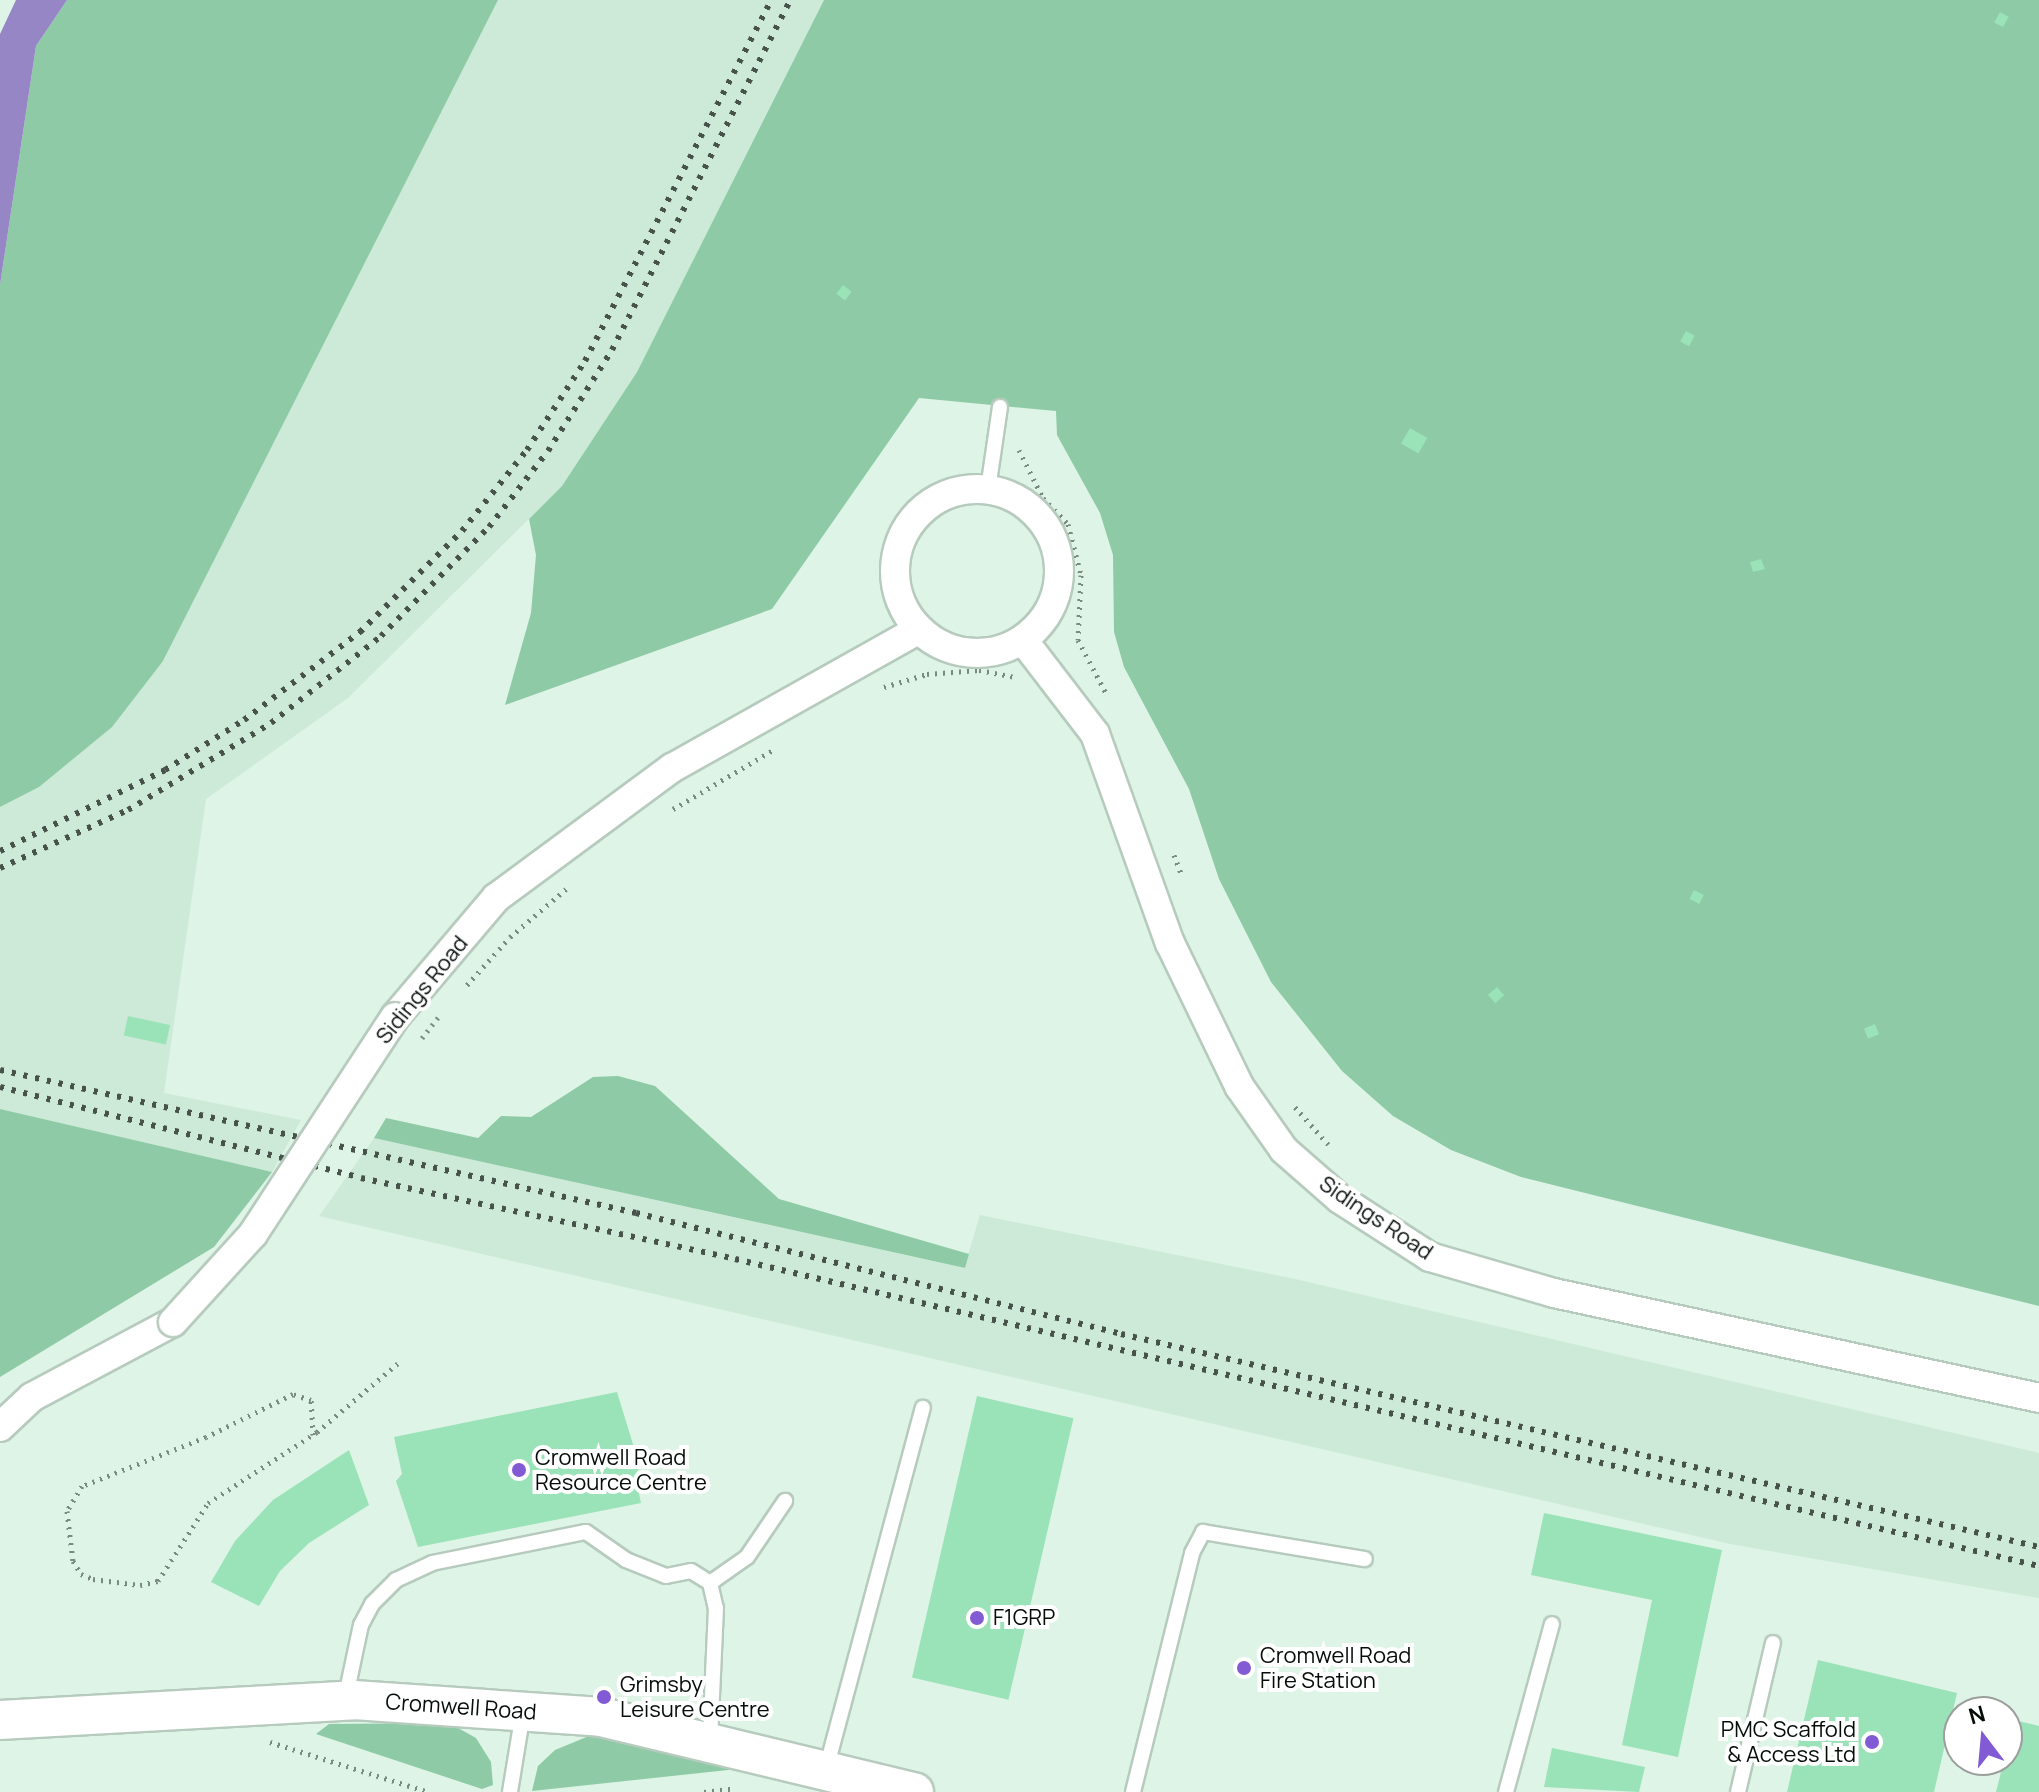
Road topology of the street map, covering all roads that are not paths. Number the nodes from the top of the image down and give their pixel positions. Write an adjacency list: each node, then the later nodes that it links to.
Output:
1 (1000, 407): 2 (lane)
2 (988, 489): 3 (street); 4 (street)
3 (918, 630): 4 (street); 7 (street, Sidings Road, bridge)
4 (1023, 640): 5 (street, Sidings Road)
5 (2039, 1398)
6 (923, 1408): 17 (lane)
7 (0, 1427)
8 (785, 1501): 10 (lane)
9 (1365, 1559): 20 (lane)
10 (710, 1583): 13 (lane); 16 (lane)
11 (1552, 1624): 21 (lane)
12 (1773, 1643): 22 (lane)
13 (345, 1701): 14 (street, Cromwell Road); 15 (street, Cromwell Road)
14 (523, 1712): 16 (street, Cromwell Road); 18 (lane)
15 (0, 1720)
16 (710, 1743): 17 (street, Cromwell Road)
17 (826, 1769): 19 (street, Cromwell Road)
18 (510, 1792)
19 (914, 1792)
20 (1133, 1792)
21 (1506, 1792)
22 (1738, 1792)

